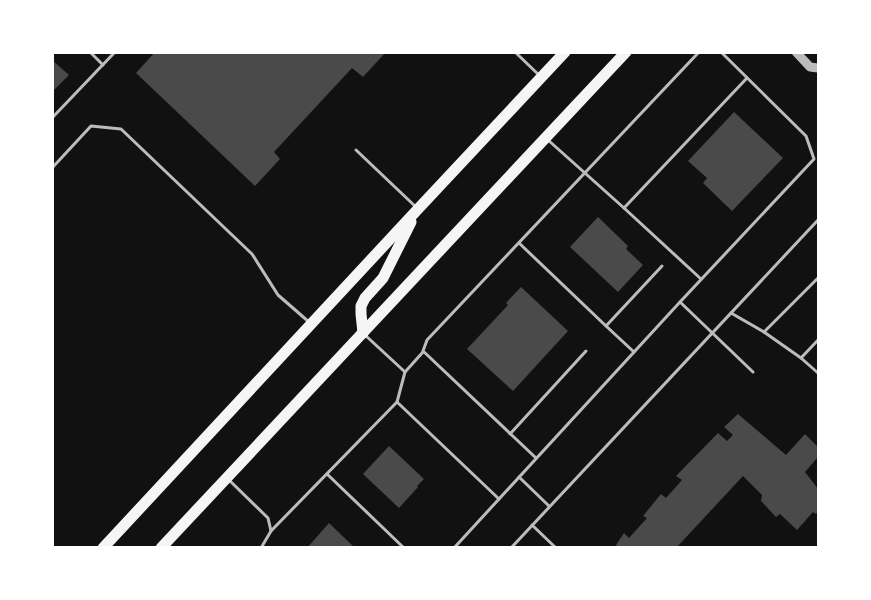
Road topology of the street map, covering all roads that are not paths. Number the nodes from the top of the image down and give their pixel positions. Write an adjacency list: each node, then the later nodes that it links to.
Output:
1 (90, 52): 9 (lane)
2 (115, 52): 9 (lane)
3 (515, 52): 11 (lane)
4 (565, 52): 11 (main road)
5 (626, 52): 14 (main road)
6 (699, 52): 17 (lane)
7 (721, 52): 12 (lane)
8 (796, 52): 10 (street)
9 (103, 65): 13 (lane)
10 (818, 68)
11 (542, 77): 19 (main road)
12 (747, 78): 18 (lane); 24 (lane)
13 (52, 118)
14 (546, 138): 17 (lane); 29 (main road)
15 (356, 150): 19 (lane)
16 (52, 168): 27 (lane)
17 (585, 173): 18 (lane); 21 (lane)
18 (624, 208): 24 (lane)
19 (418, 209): 27 (main road); 29 (main road)
20 (818, 220): 26 (lane)
21 (519, 243): 28 (lane); 34 (lane)
22 (662, 266): 28 (lane)
23 (818, 278): 30 (lane)
24 (701, 279): 25 (lane)
25 (680, 302): 31 (lane); 35 (lane)
26 (731, 313): 30 (lane); 31 (lane)
27 (311, 324): 50 (main road)
28 (606, 326): 35 (lane)
29 (363, 332): 37 (lane); 45 (main road)
30 (764, 332): 36 (lane)
31 (713, 333): 38 (lane); 47 (lane)
32 (818, 340): 36 (lane)
33 (586, 351): 41 (lane)
34 (423, 352): 37 (lane); 41 (lane)
35 (634, 352): 42 (lane)
36 (801, 358): 39 (lane)
37 (405, 372): 40 (lane)
38 (753, 372)
39 (818, 373)
40 (397, 402): 43 (lane); 46 (lane)
41 (510, 434): 42 (lane)
42 (536, 458): 44 (lane)
43 (327, 474): 49 (lane); 53 (lane)
44 (519, 477): 46 (lane); 47 (lane)
45 (226, 478): 49 (lane); 51 (main road)
46 (499, 499): 54 (lane)
47 (550, 506): 48 (lane)
48 (532, 525): 55 (lane); 56 (lane)
49 (271, 531): 52 (lane)
50 (103, 548)
51 (161, 548)
52 (261, 548)
53 (404, 548)
54 (454, 548)
55 (511, 548)
56 (556, 548)

